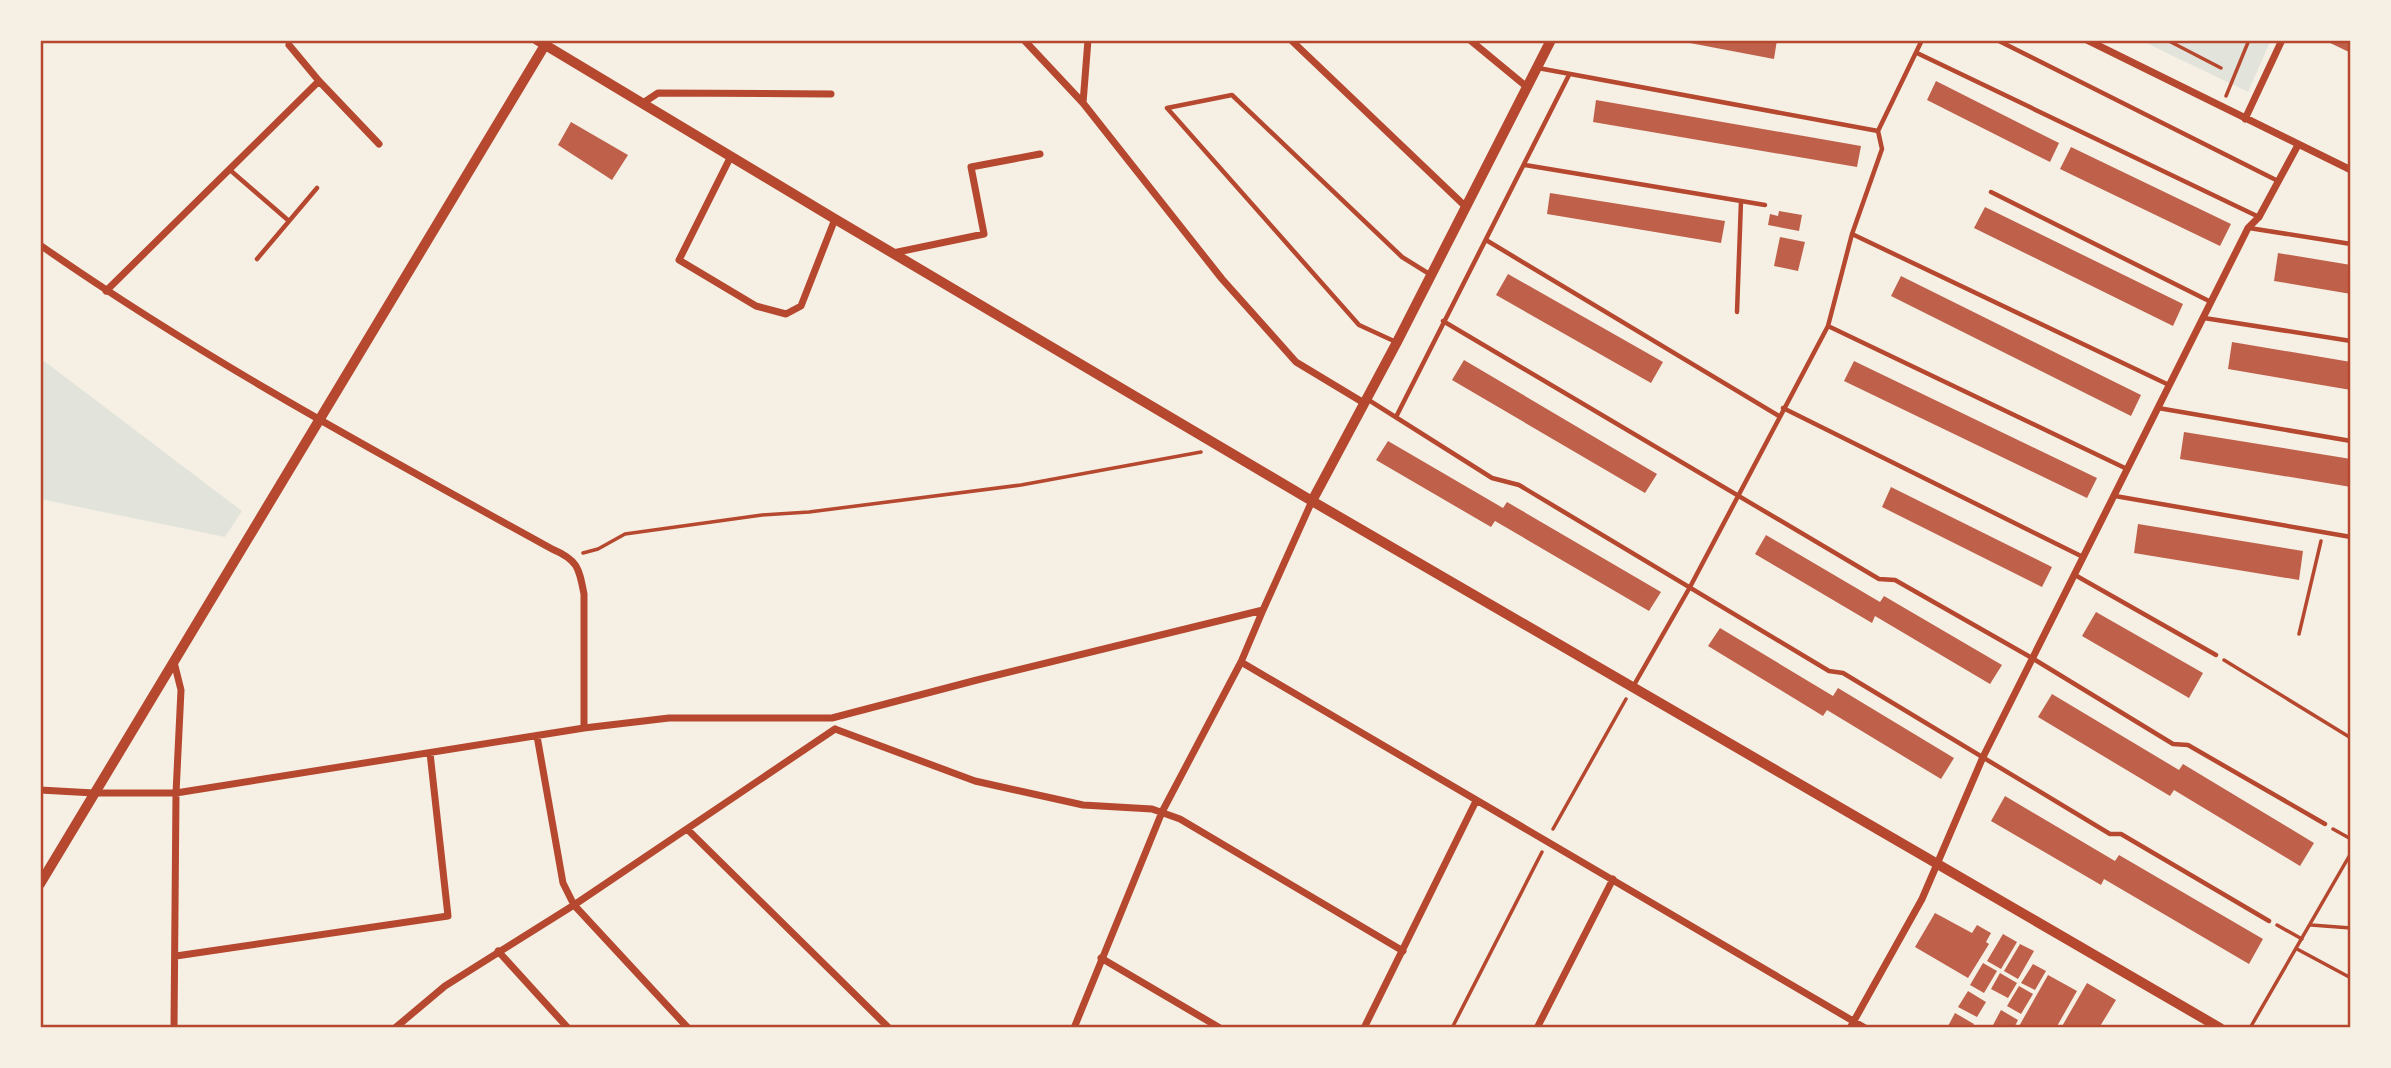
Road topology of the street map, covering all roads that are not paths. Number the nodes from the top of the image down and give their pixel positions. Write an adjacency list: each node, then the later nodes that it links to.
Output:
1 (1024, 40): 19 (street)
2 (1088, 40): 19 (street)
3 (1291, 40): 34 (street)
4 (1470, 40): 16 (street)
5 (1551, 40): 13 (street)
6 (1922, 40): 12 (lane)
7 (1997, 40): 29 (lane)
8 (2087, 40): 20 (street)
9 (2282, 40): 20 (street)
10 (543, 42): 18 (main road); 60 (street)
11 (289, 45): 15 (street)
12 (1917, 53): 21 (lane); 35 (lane)
13 (1537, 68): 14 (lane); 16 (street)
14 (1569, 75): 21 (lane); 26 (lane)
15 (319, 82): 22 (street); 27 (street)
16 (1527, 87): 34 (street)
17 (831, 94): 18 (street)
18 (643, 103): 25 (main road)
19 (1083, 103): 55 (street)
20 (2245, 119): 23 (street)
21 (1878, 131): 39 (lane)
22 (379, 144)
23 (2298, 145): 28 (street); 29 (street)
24 (1040, 154): 43 (street)
25 (730, 158): 36 (main road); 36 (street)
26 (1525, 165): 32 (lane); 40 (lane)
27 (230, 169): 37 (lane); 46 (street)
28 (2351, 170)
29 (2280, 182): 35 (street)
30 (317, 188): 37 (lane)
31 (1991, 192): 47 (lane)
32 (1741, 201): 33 (lane); 48 (lane)
33 (1765, 205)
34 (1466, 207): 45 (street)
35 (2259, 217): 38 (street)
36 (835, 219): 43 (main road)
37 (289, 221): 44 (lane)
38 (2248, 228): 41 (lane); 47 (street)
39 (1852, 234): 51 (lane); 54 (lane)
40 (1486, 240): 50 (lane); 58 (lane)
41 (2351, 244)
42 (40, 245): 46 (street)
43 (893, 253): 65 (main road)
44 (257, 259)
45 (1431, 275): 53 (street); 53 (lane)
46 (106, 291): 60 (street)
47 (2211, 302): 49 (street)
48 (1737, 312)
49 (2203, 318): 52 (lane); 54 (street)
50 (1443, 321): 59 (lane); 63 (lane)
51 (1828, 326): 56 (lane); 62 (lane)
52 (2351, 341)
53 (1397, 342): 55 (street)
54 (2169, 385): 57 (street)
55 (1365, 401): 59 (lane); 65 (street)
56 (1783, 408): 58 (lane); 67 (lane)
57 (2158, 408): 61 (lane); 62 (street)
58 (1779, 416): 63 (lane)
59 (1396, 417): 69 (lane)
60 (320, 421): 73 (street); 77 (street)
61 (2351, 441)
62 (2127, 469): 64 (street)
63 (1737, 496): 69 (lane); 72 (lane)
64 (2114, 496): 66 (lane); 67 (street)
65 (1312, 501): 70 (street); 75 (main road)
66 (2351, 537)
67 (2083, 557): 68 (street)
68 (2074, 575): 71 (lane); 72 (street)
69 (1690, 587): 75 (lane); 81 (lane)
70 (1263, 610): 74 (street); 76 (street)
71 (2216, 655)
72 (2032, 658): 81 (street); 87 (lane)
73 (174, 661): 83 (street); 84 (street)
74 (1241, 662): 85 (street); 86 (street)
75 (1633, 688): 89 (main road)
76 (832, 718): 77 (street); 78 (street)
77 (584, 728): 79 (street)
78 (835, 729): 86 (street); 88 (street)
79 (537, 736): 80 (street); 92 (street)
80 (430, 753): 84 (street); 96 (street)
81 (1983, 757): 89 (street); 93 (lane)
82 (40, 790): 83 (street)
83 (94, 793): 84 (street); 91 (street)
84 (176, 793): 96 (street)
85 (1476, 800): 90 (street); 95 (street)
86 (1162, 812): 95 (street); 97 (street)
87 (2325, 824)
88 (687, 830): 92 (street); 103 (street)
89 (1937, 865): 98 (street); 109 (main road)
90 (1613, 880): 98 (street); 107 (street)
91 (40, 884)
92 (574, 905): 94 (street); 102 (street)
93 (2269, 920)
94 (498, 951): 100 (street); 101 (street)
95 (1403, 951): 106 (street)
96 (176, 956): 99 (street)
97 (1101, 958): 104 (street); 105 (street)
98 (1851, 1024): 108 (street)
99 (174, 1028)
100 (395, 1028)
101 (568, 1028)
102 (688, 1028)
103 (890, 1028)
104 (1074, 1028)
105 (1220, 1028)
106 (1364, 1028)
107 (1537, 1028)
108 (1865, 1028)
109 (2220, 1028)

